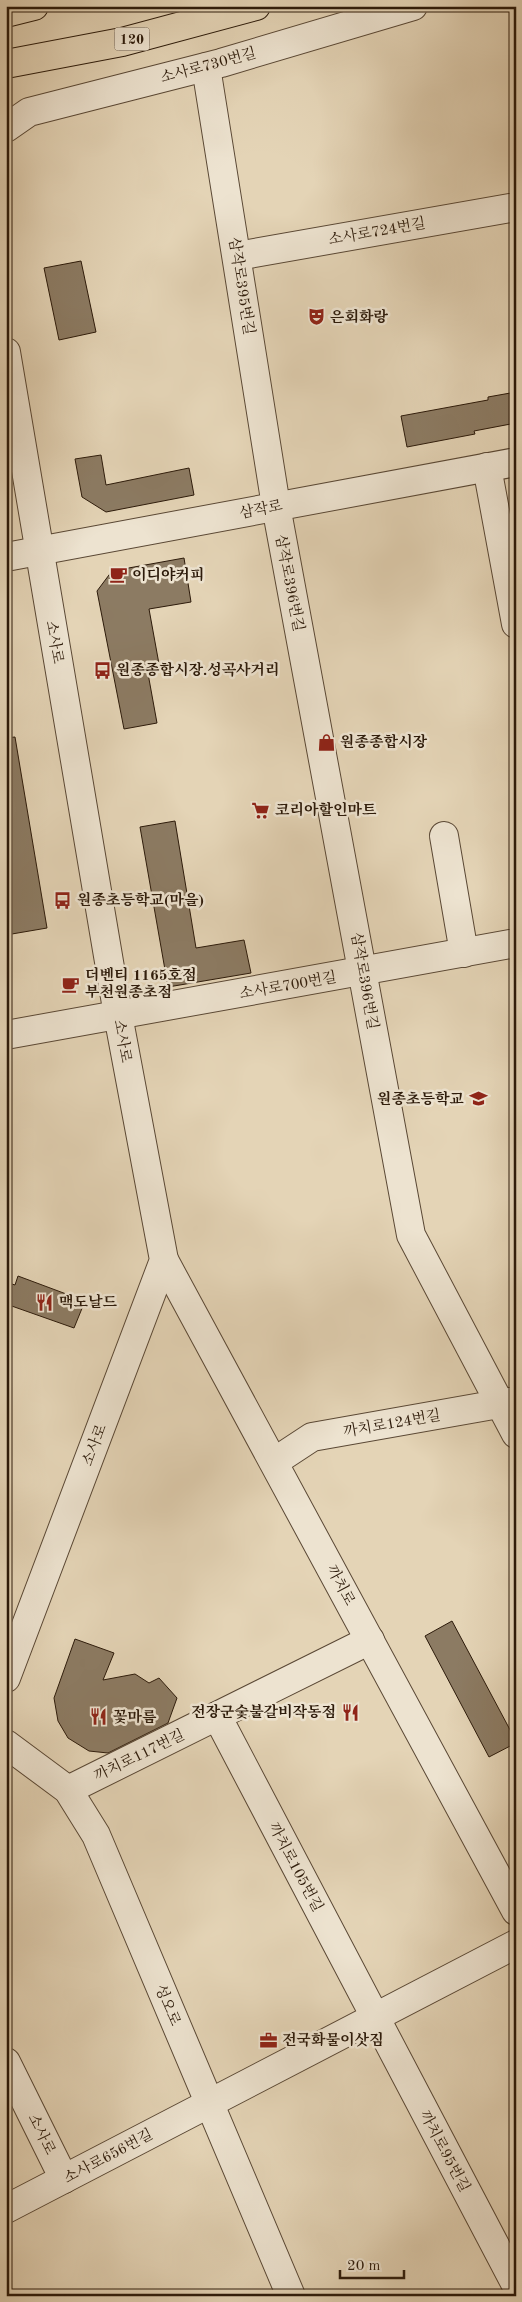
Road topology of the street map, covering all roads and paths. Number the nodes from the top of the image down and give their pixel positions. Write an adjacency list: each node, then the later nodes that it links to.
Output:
1 (34, 6): 4 (highway)
2 (256, 6): 5 (highway, 120)
3 (413, 6): 6 (street, 소사로730번길)
4 (6, 13)
5 (6, 64)
6 (206, 67): 7 (street, 소사로730번길); 9 (street, 삼작로395번길)
7 (6, 128)
8 (516, 207): 9 (street, 소사로724번길)
9 (237, 256): 13 (street, 삼작로395번길)
10 (6, 352): 14 (street, 소사로)
11 (516, 462): 12 (street, 삼작로)
12 (487, 468): 13 (street, 삼작로); 16 (street)
13 (276, 506): 14 (street, 삼작로); 20 (street, 삼작로396번길)
14 (39, 551): 15 (street, 삼작로); 21 (street, 소사로)
15 (6, 557)
16 (516, 624)
17 (444, 836): 19 (street)
18 (516, 944): 19 (street, 소사로700번길)
19 (464, 953): 20 (street, 소사로700번길)
20 (364, 971): 21 (street, 소사로700번길); 24 (street, 삼작로396번길)
21 (118, 1015): 22 (street, 소사로700번길); 23 (street, 소사로)
22 (6, 1035)
23 (164, 1260): 26 (street, 까치로); 28 (street, 소사로)
24 (508, 1402): 25 (street, 삼작로396번길); 26 (street, 까치로124번길)
25 (516, 1434)
26 (274, 1462): 27 (street, 까치로)
27 (370, 1640): 29 (street, 까치로117번길); 32 (street, 까치로)
28 (8, 1664)
29 (217, 1716): 31 (street, 까치로117번길); 34 (street, 까치로105번길)
30 (6, 1744): 31 (street, 성오로)
31 (68, 1790): 36 (street, 성오로)
32 (516, 1911)
33 (516, 1944): 34 (street)
34 (375, 2017): 36 (street); 39 (street, 까치로95번길)
35 (6, 2062): 37 (street, 소사로)
36 (209, 2103): 37 (street, 소사로656번길); 40 (street, 성오로)
37 (64, 2179): 38 (street, 소사로656번길)
38 (6, 2209)
39 (516, 2285)
40 (291, 2296)

